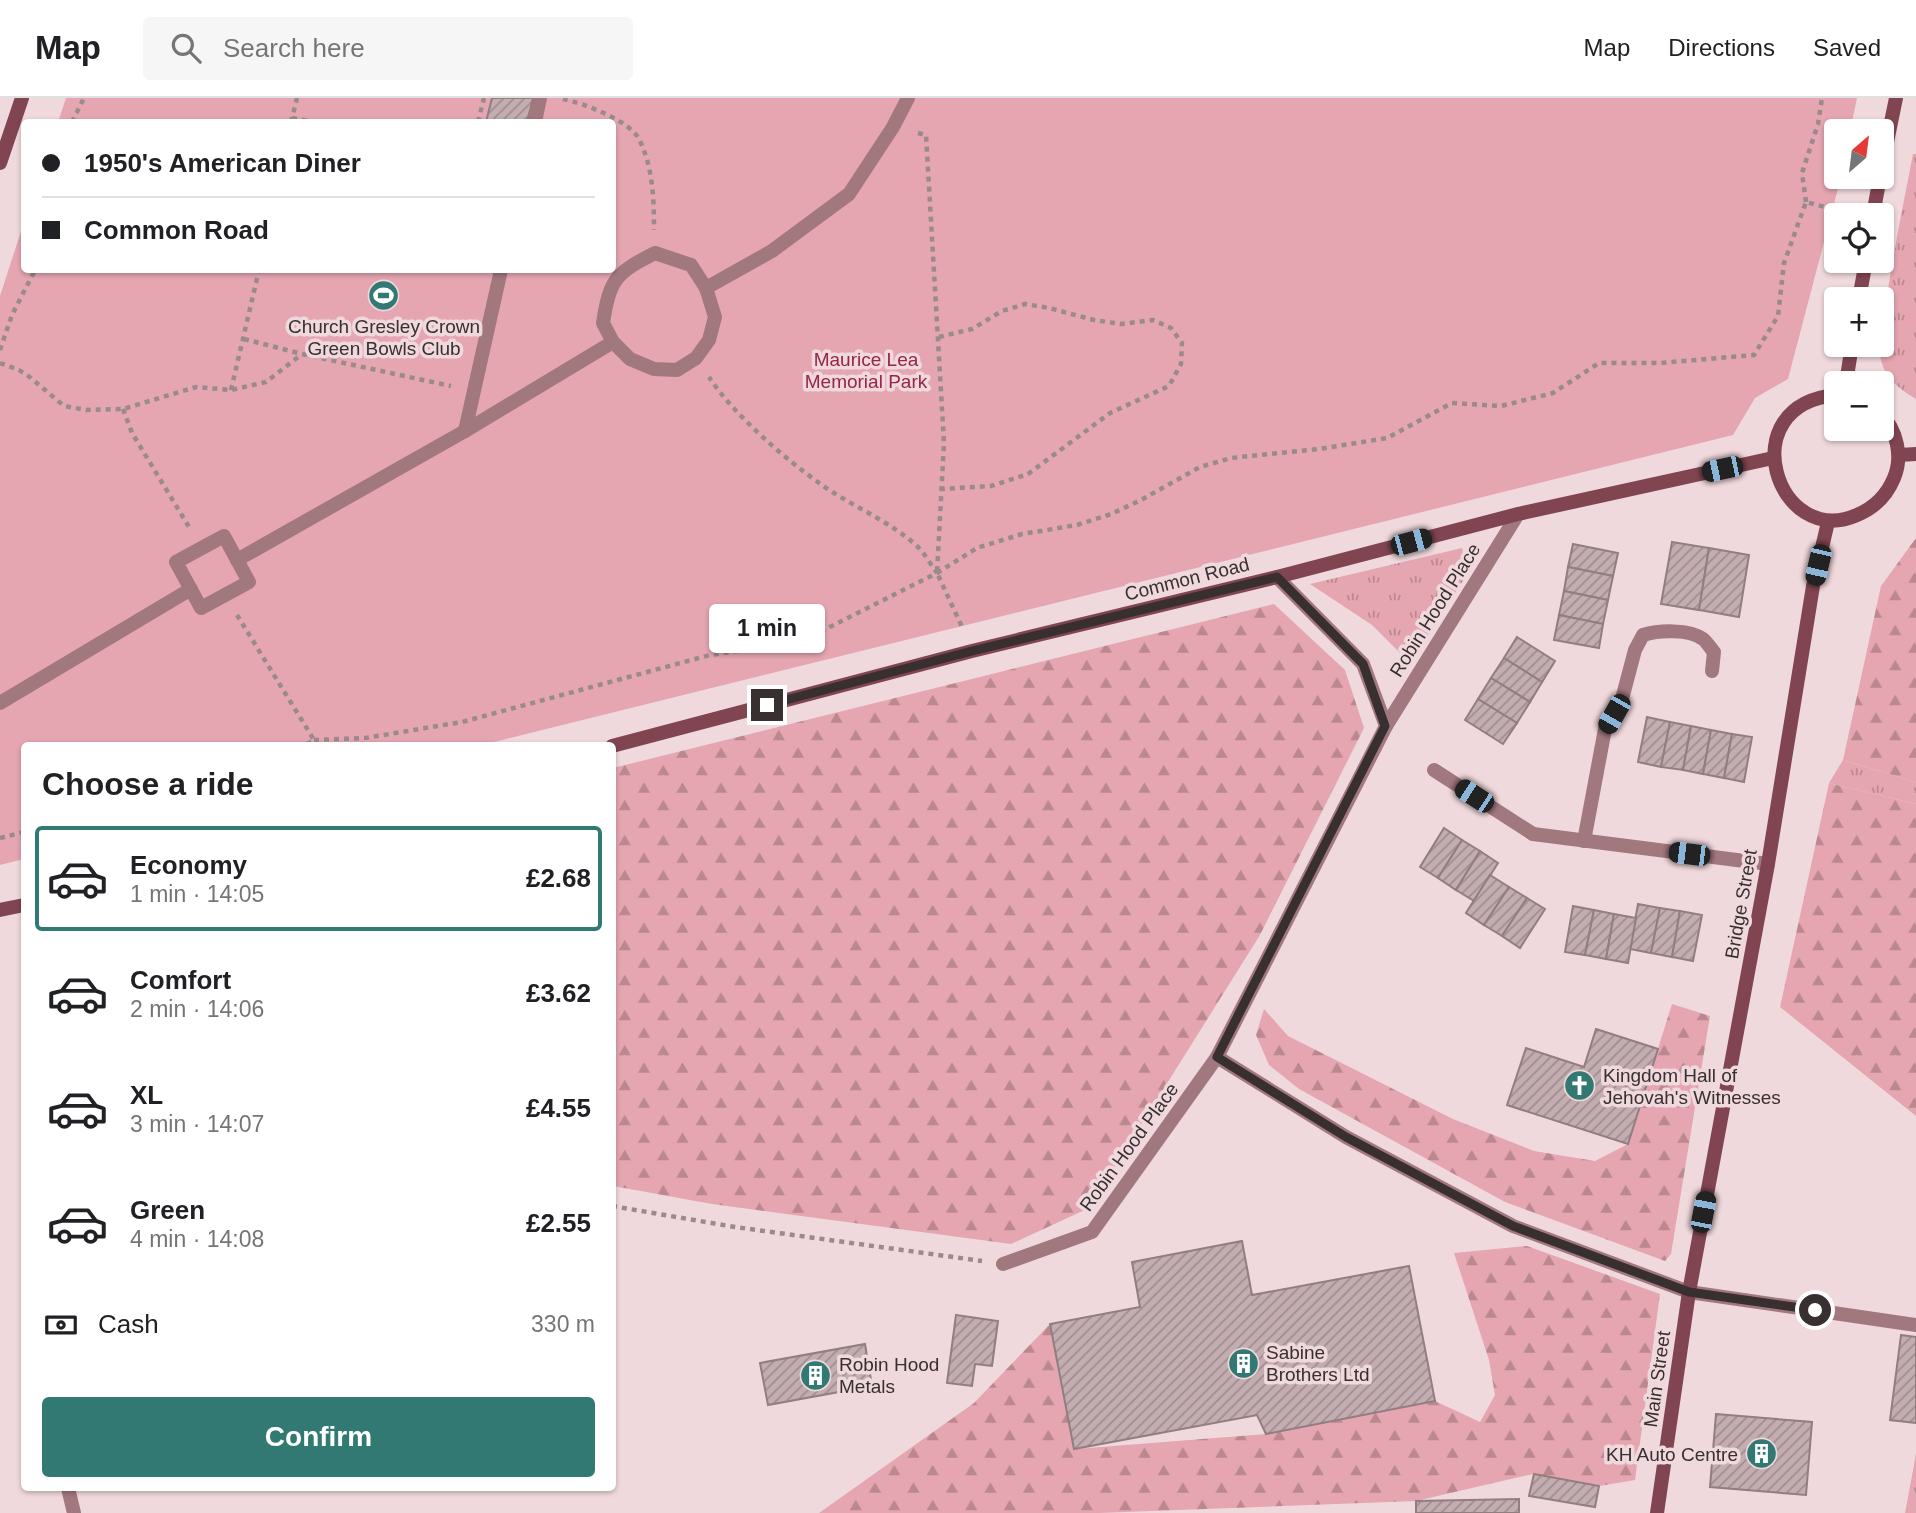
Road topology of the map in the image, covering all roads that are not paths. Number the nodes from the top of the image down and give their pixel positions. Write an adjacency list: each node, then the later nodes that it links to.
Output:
1 (22, 98): 7 (street)
2 (540, 98): 5 (street)
3 (908, 98): 9 (street)
4 (1896, 98): 6 (street)
5 (536, 119)
6 (1892, 119)
7 (0, 163)
8 (500, 273): 12 (street)
9 (706, 288): 10 (street); 10 (street)
10 (613, 342): 12 (street)
11 (1824, 396): 16 (street)
12 (465, 431): 19 (street)
13 (1894, 434): 15 (street)
14 (1916, 454): 15 (street)
15 (1899, 456): 18 (street)
16 (1773, 458): 17 (street, Common Road); 18 (street)
17 (1518, 514): 20 (street, Common Road); 24 (street, Robin Hood Place)
18 (1828, 523): 28 (street, Bridge Street)
19 (237, 560): 21 (street); 21 (street)
20 (1277, 577): 24 (street, Robin Hood Place); 25 (street, Common Road)
21 (191, 589): 23 (street)
22 (1712, 671): 27 (street)
23 (0, 703)
24 (1385, 726): 31 (street, Robin Hood Place)
25 (616, 745)
26 (1434, 770): 27 (street)
27 (1584, 841): 28 (street)
28 (1768, 864): 33 (street, Bridge Street)
29 (21, 906): 30 (street)
30 (0, 910)
31 (1217, 1057): 32 (street, Robin Hood Place); 33 (street)
32 (1003, 1264)
33 (1689, 1292): 34 (street); 37 (street, Main Street)
34 (1916, 1325)
35 (69, 1491): 36 (street)
36 (74, 1513)
37 (1657, 1513)

